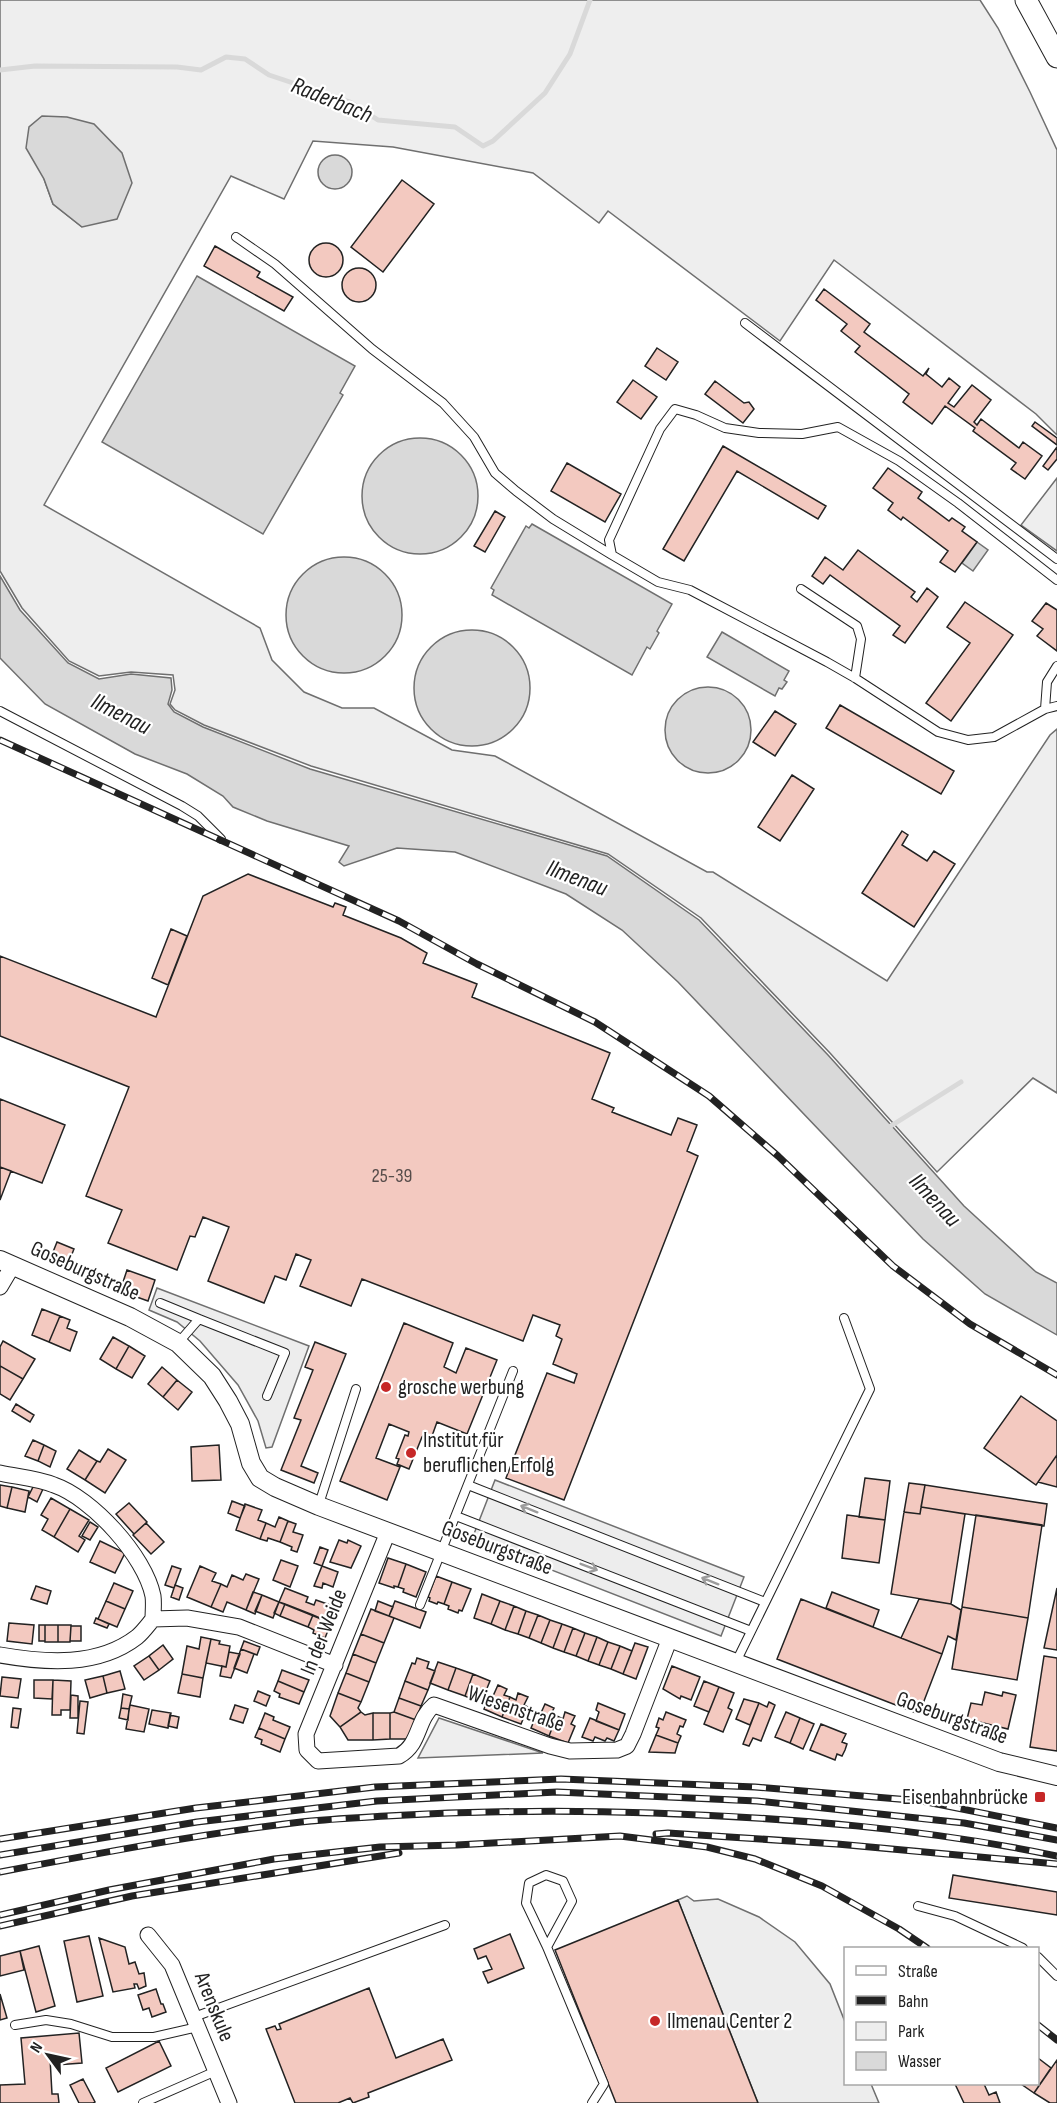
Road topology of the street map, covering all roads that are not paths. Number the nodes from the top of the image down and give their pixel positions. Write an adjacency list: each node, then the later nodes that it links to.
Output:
1 (1026, 0): 2 (main road)
2 (1057, 57)
3 (236, 237): 5 (lane)
4 (745, 323): 6 (lane)
5 (612, 555): 7 (lane); 10 (lane)
6 (1057, 559)
7 (1057, 580)
8 (801, 589): 10 (lane)
9 (1057, 666): 12 (lane)
10 (855, 678): 12 (lane)
11 (1057, 706): 12 (lane)
12 (1045, 709)
13 (0, 711): 14 (lane)
14 (221, 839)
15 (6, 1262): 16 (street); 20 (street, Goseburgstraße)
16 (0, 1287)
17 (160, 1303): 19 (lane)
18 (844, 1318): 30 (lane)
19 (199, 1319): 20 (lane); 23 (lane)
20 (178, 1343): 26 (street, Goseburgstraße)
21 (513, 1371): 25 (lane)
22 (356, 1389): 26 (lane)
23 (267, 1396)
24 (0, 1473): 32 (street)
25 (468, 1485): 27 (lane); 30 (lane, one-way to 25)
26 (319, 1506): 28 (street, Goseburgstraße)
27 (456, 1516): 29 (lane); 33 (lane, one-way to 33)
28 (388, 1532): 29 (street, Goseburgstraße); 37 (street, In der Weide)
29 (441, 1552): 31 (lane); 34 (street, Goseburgstraße)
30 (765, 1602): 33 (lane)
31 (420, 1605)
32 (153, 1619): 35 (street); 37 (street)
33 (751, 1631): 36 (lane)
34 (670, 1638): 36 (street, Goseburgstraße); 38 (street, Wiesenstraße)
35 (0, 1655)
36 (735, 1663): 39 (street, Goseburgstraße)
37 (335, 1665): 38 (street, In der Weide)
38 (307, 1750)
39 (1057, 1776)
40 (918, 1906): 44 (lane)
41 (445, 1925): 47 (lane)
42 (148, 1935): 47 (street, Arenskule)
43 (547, 1947): 43 (lane); 52 (lane)
44 (1021, 1947)
45 (1039, 1959): 46 (lane)
46 (1057, 1976)
47 (196, 2022): 48 (lane); 49 (street, Arenskule)
48 (15, 2025)
49 (216, 2071): 50 (lane); 51 (street, Arenskule)
50 (143, 2103)
51 (229, 2103)
52 (592, 2103)

